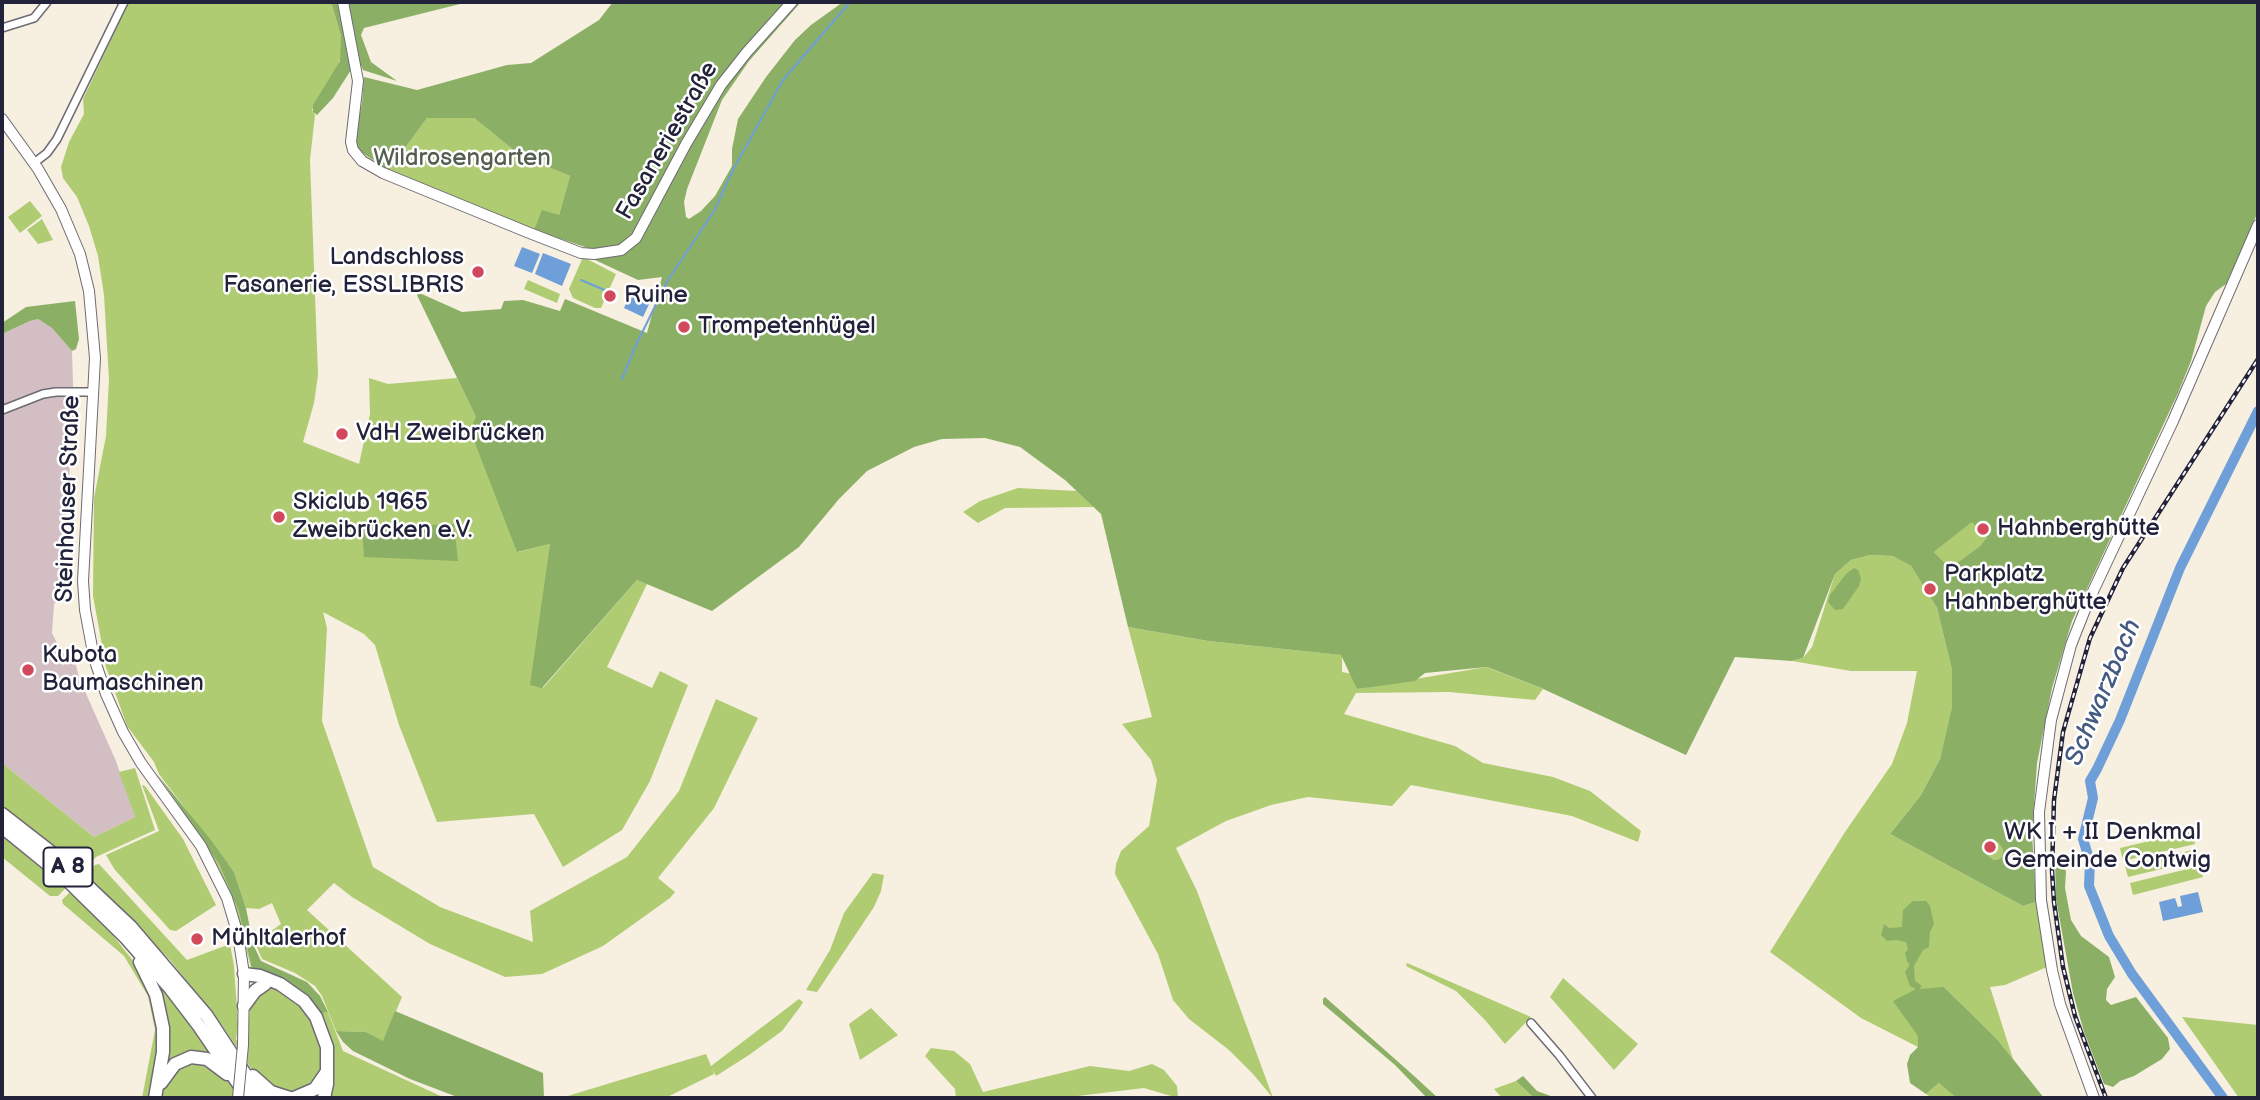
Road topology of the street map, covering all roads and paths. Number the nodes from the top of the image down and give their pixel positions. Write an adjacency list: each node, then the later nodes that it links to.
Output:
1 (47, 2): 5 (street)
2 (124, 2): 7 (street)
3 (342, 2): 4 (street, Fasaneriestraße)
4 (792, 2)
5 (2, 28)
6 (2, 118): 7 (street, Steinhauser Straße)
7 (34, 163): 9 (street, Steinhauser Straße)
8 (2258, 225): 28 (street)
9 (94, 392): 10 (street); 14 (street, Steinhauser Straße)
10 (2, 410)
11 (2, 814): 19 (highway, A 8)
12 (2, 827): 13 (highway, A 8)
13 (126, 937): 21 (highway); 23 (highway, A 8)
14 (244, 974): 15 (highway); 16 (highway); 17 (street, Steinhauser Straße)
15 (265, 984): 16 (highway); 17 (highway)
16 (288, 989): 20 (highway)
17 (244, 1006): 22 (street, Steinhauser Straße, bridge)
18 (1531, 1023): 27 (street)
19 (236, 1058): 24 (highway, A 8); 25 (highway)
20 (328, 1069): 25 (highway); 26 (highway)
21 (156, 1094): 23 (highway)
22 (238, 1098)
23 (248, 1098)
24 (261, 1098)
25 (292, 1098)
26 (324, 1098)
27 (1592, 1098)
28 (2094, 1098)

